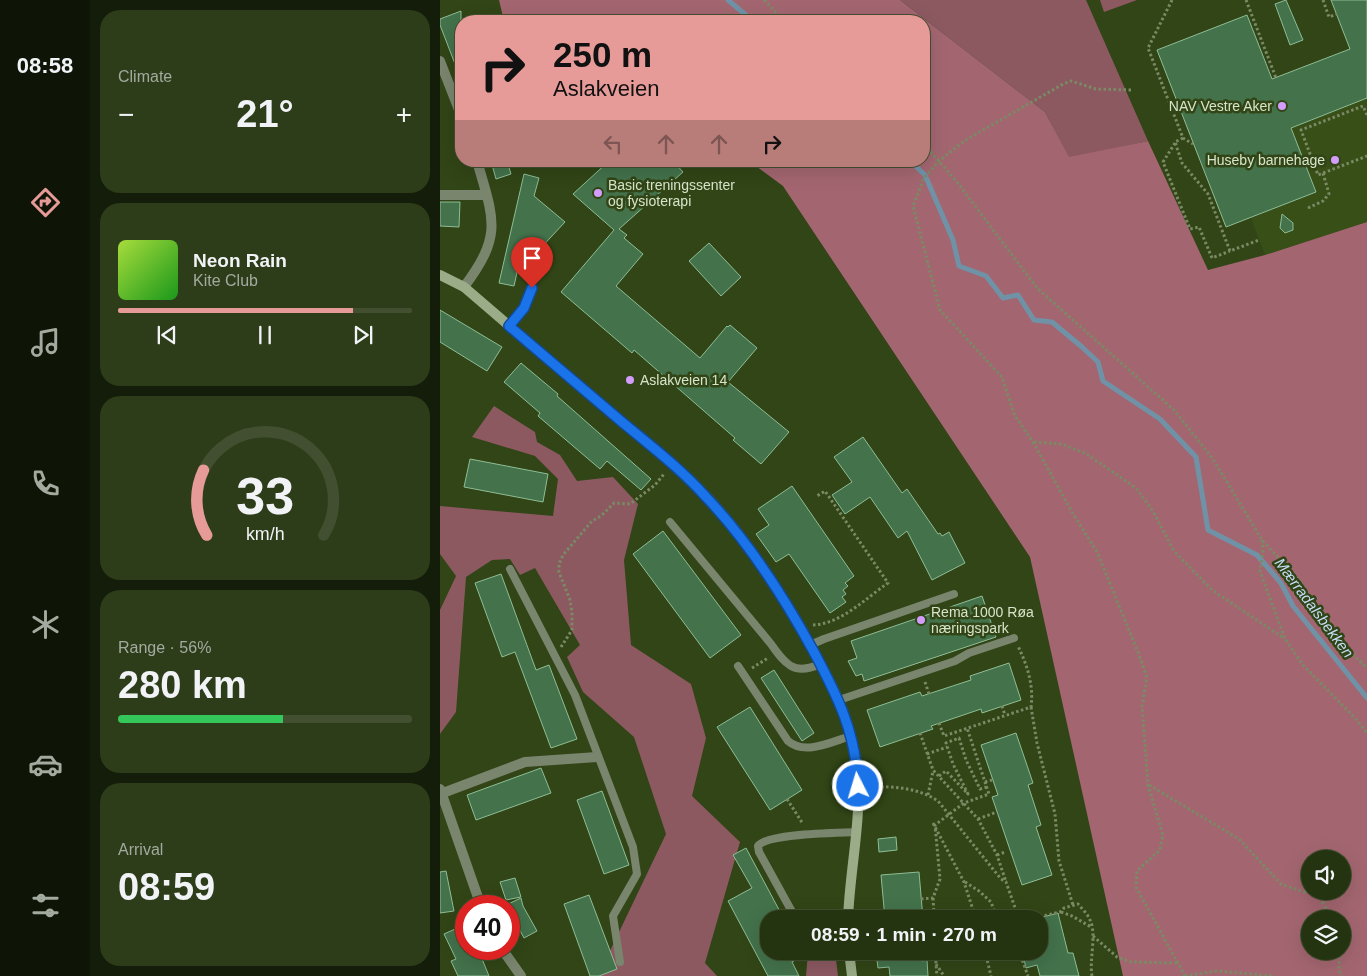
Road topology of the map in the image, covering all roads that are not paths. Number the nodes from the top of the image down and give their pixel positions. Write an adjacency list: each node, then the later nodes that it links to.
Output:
1 (440, 61): 2 (street)
2 (455, 100)
3 (478, 167): 5 (street)
4 (440, 194): 5 (street)
5 (486, 195): 7 (street)
6 (440, 276): 7 (street)
7 (464, 288): 9 (street)
8 (532, 288): 9 (lane)
9 (509, 326): 14 (street)
10 (670, 522): 15 (lane)
11 (510, 569): 19 (lane)
12 (954, 594): 14 (lane)
13 (1014, 638): 17 (lane)
14 (810, 645): 15 (street)
15 (820, 664): 17 (street)
16 (738, 666): 18 (lane)
17 (839, 700): 18 (street)
18 (851, 736): 21 (street)
19 (597, 757): 20 (street); 27 (lane)
20 (440, 792): 22 (street)
21 (857, 832): 23 (lane); 24 (street)
22 (477, 895)
23 (791, 910)
24 (849, 910)
25 (510, 960): 28 (street)
26 (850, 960): 29 (street)
27 (620, 962)
28 (521, 976)
29 (852, 976)

